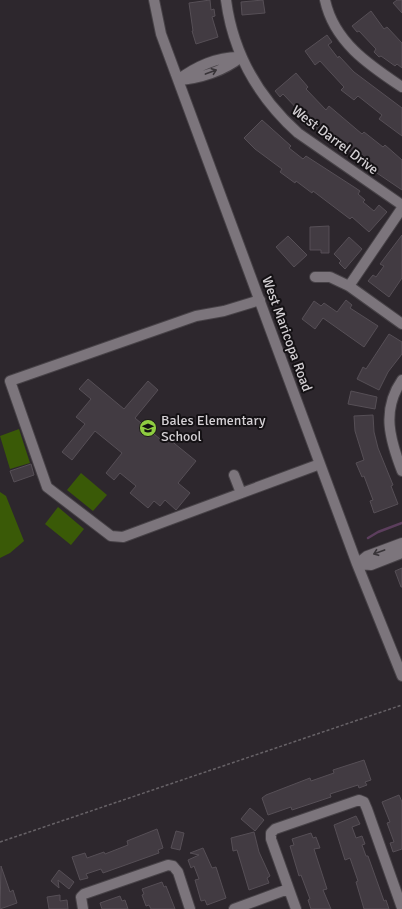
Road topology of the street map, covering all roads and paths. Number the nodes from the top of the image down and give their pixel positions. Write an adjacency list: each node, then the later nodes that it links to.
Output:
1 (154, 0): 5 (street, West Maricopa Road)
2 (226, 0): 4 (street, West Darrel Drive)
3 (325, 0): 6 (street)
4 (240, 57): 5 (street); 7 (street, West Darrel Drive)
5 (178, 80): 10 (street, West Maricopa Road)
6 (402, 88)
7 (402, 207): 9 (street)
8 (315, 277): 9 (street)
9 (349, 286): 11 (street)
10 (260, 300): 13 (street, West Maricopa Road); 16 (street)
11 (402, 324)
12 (402, 380): 14 (street)
13 (320, 464): 16 (street); 19 (street, West Maricopa Road)
14 (402, 471)
15 (234, 475): 16 (street)
16 (241, 493)
17 (402, 543): 19 (street, one-way to 19)
18 (402, 553): 19 (street)
19 (357, 564): 20 (street, West Maricopa Road)
20 (402, 676)
21 (402, 705): 22 (path)
22 (0, 842)
23 (288, 889): 24 (street); 27 (street); 28 (street)
24 (402, 908)
25 (83, 909): 26 (street)
26 (190, 909)
27 (234, 909)
28 (296, 909)

